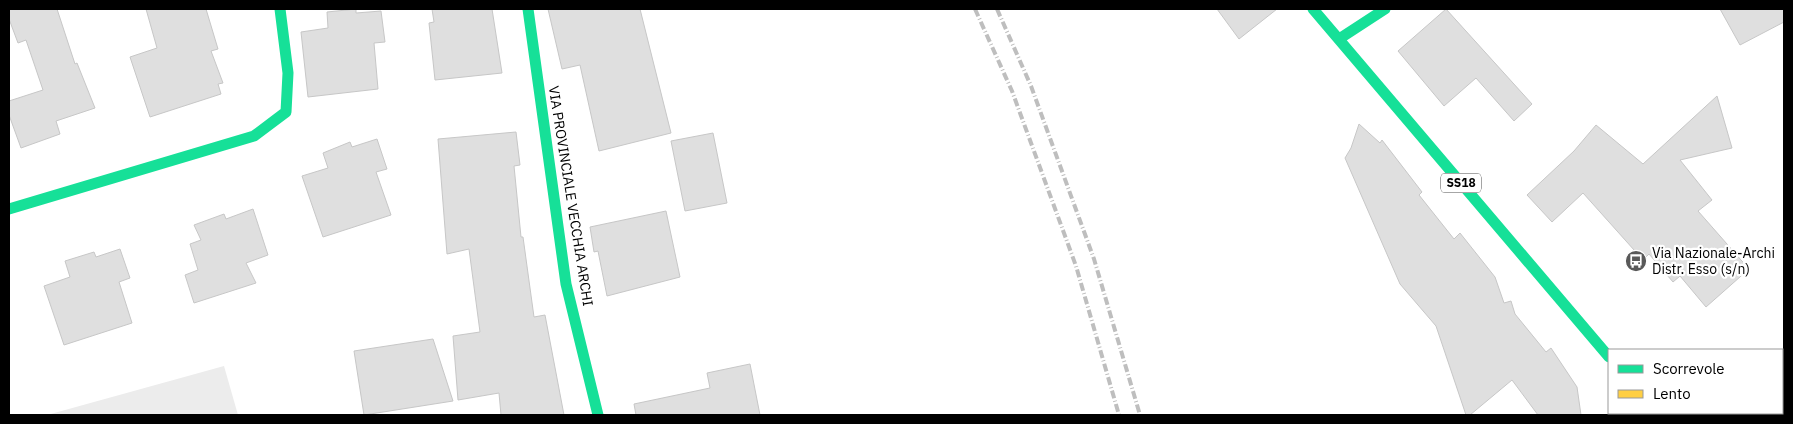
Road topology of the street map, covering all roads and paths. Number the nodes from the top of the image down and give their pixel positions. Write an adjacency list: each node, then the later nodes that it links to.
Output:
1 (280, 9): 6 (street)
2 (528, 9): 8 (street, VIA PROVINCIALE VECCHIA ARCHI)
3 (1313, 9): 5 (street, SS18)
4 (1385, 9): 5 (street)
5 (1339, 39): 7 (street, SS18)
6 (9, 209)
7 (1608, 356)
8 (598, 415)

